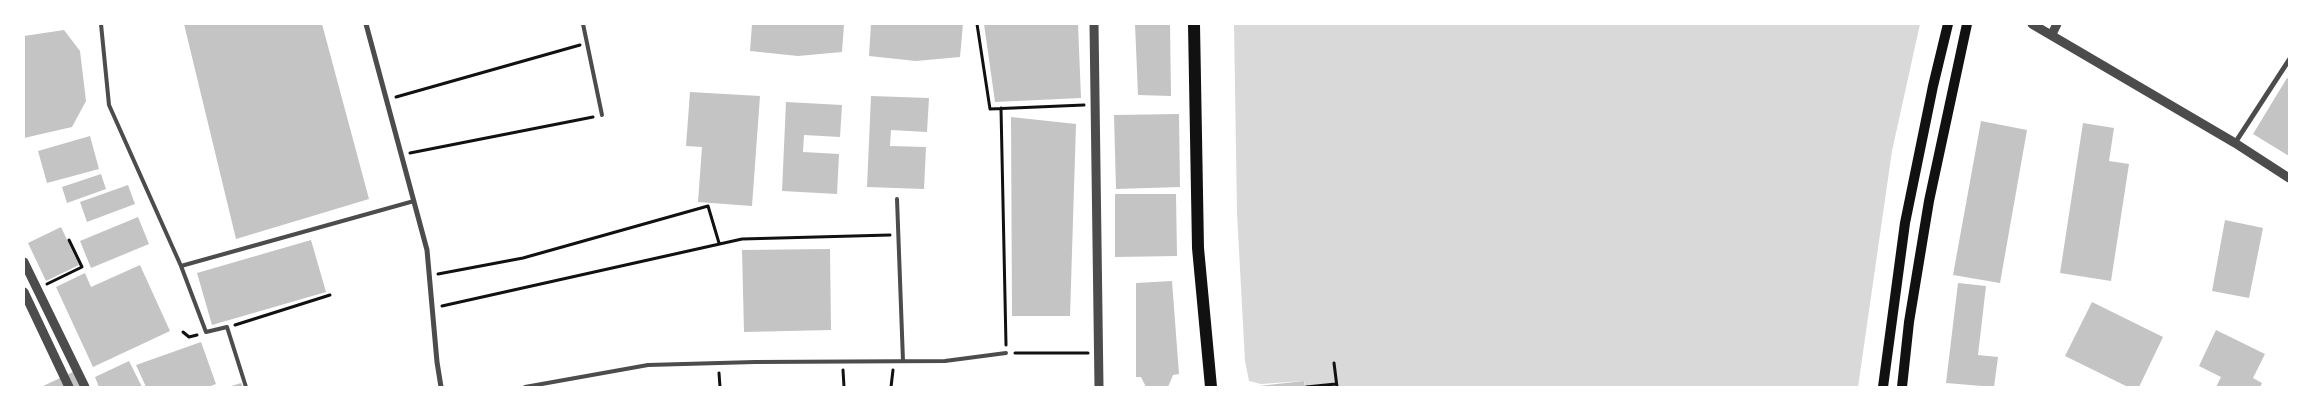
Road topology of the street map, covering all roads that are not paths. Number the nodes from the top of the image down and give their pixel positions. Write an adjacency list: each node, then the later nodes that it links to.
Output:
1 (100, 24): 18 (lane)
2 (366, 24): 16 (street)
3 (583, 24): 12 (lane)
4 (1094, 24): 28 (street)
5 (1194, 24): 29 (main road)
6 (1948, 24): 30 (main road)
7 (1967, 24): 22 (main road)
8 (2032, 24): 10 (street)
9 (2057, 24): 10 (street)
10 (2052, 34): 13 (street)
11 (2289, 60): 13 (street)
12 (602, 115)
13 (2235, 143): 14 (street)
14 (2289, 178)
15 (898, 199): 21 (lane)
16 (414, 201): 18 (lane); 26 (street)
17 (24, 262): 24 (street)
18 (181, 266): 25 (lane)
19 (24, 295): 23 (street)
20 (1006, 353): 21 (lane)
21 (903, 361): 27 (lane)
22 (1903, 386)
23 (69, 387)
24 (85, 387)
25 (246, 387)
26 (441, 387)
27 (525, 387)
28 (1099, 387)
29 (1211, 387)
30 (1883, 387)

